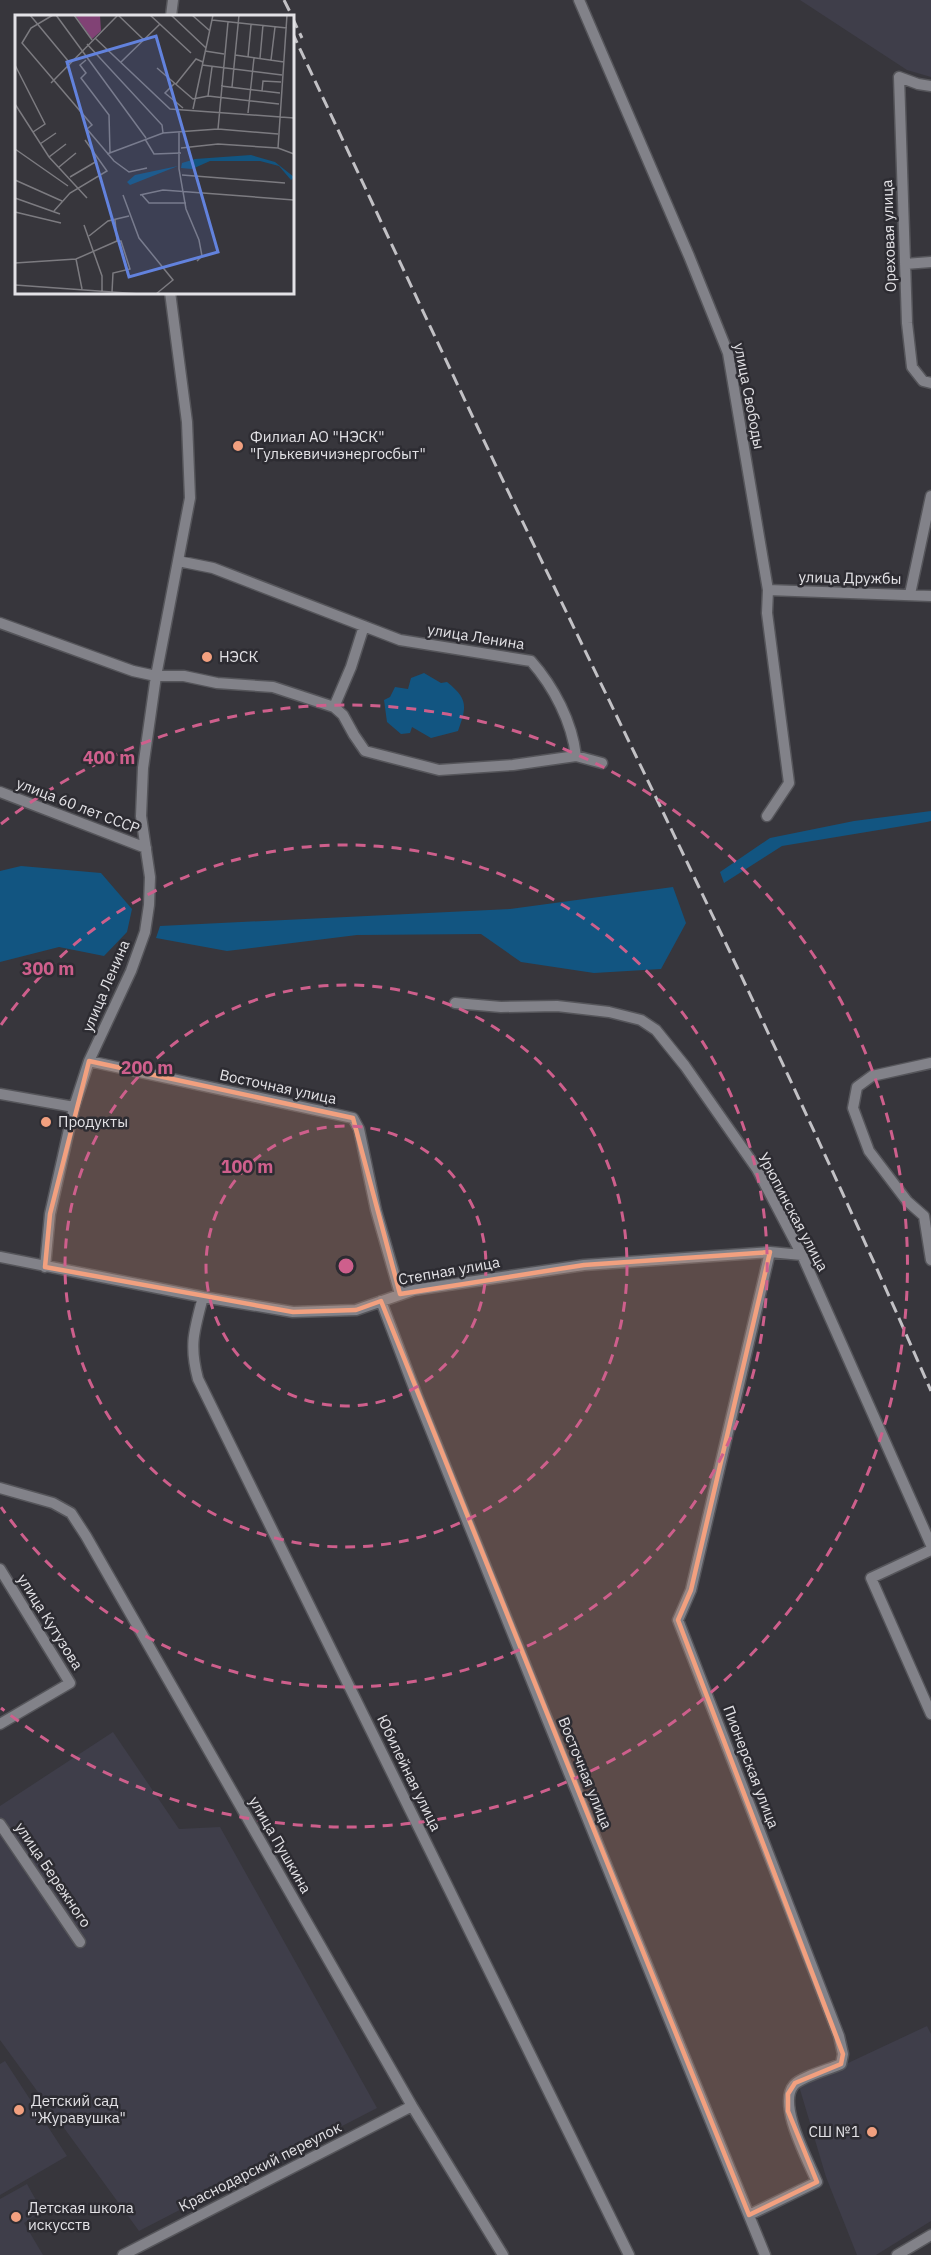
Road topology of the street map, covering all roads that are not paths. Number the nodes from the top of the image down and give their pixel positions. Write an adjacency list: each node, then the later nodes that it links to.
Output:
1 (174, 0): 3 (street)
2 (579, 0): 11 (street, улица Свободы)
3 (171, 15)
4 (931, 86): 6 (street, Ореховая улица)
5 (931, 262): 6 (street)
6 (905, 264): 8 (street, Ореховая улица)
7 (170, 294): 10 (street, улица Ленина)
8 (931, 383)
9 (931, 496): 12 (street)
10 (178, 561): 15 (street, улица Ленина); 16 (street, улица Ленина)
11 (768, 590): 12 (street, улица Дружбы); 21 (street, улица Свободы)
12 (910, 594): 13 (street, улица Дружбы)
13 (931, 596)
14 (0, 623): 16 (street)
15 (364, 626): 17 (street); 18 (street, улица Ленина)
16 (156, 676): 17 (street); 22 (street, улица Ленина)
17 (334, 707): 18 (street)
18 (576, 756): 19 (street)
19 (602, 763)
20 (0, 792): 22 (street, улица 60 лет СССР)
21 (767, 816)
22 (146, 848): 24 (street, улица Ленина)
23 (455, 1003): 30 (street, Урюпинская улица)
24 (89, 1060): 27 (street, улица Ленина); 34 (street, Восточная улица)
25 (931, 1063): 28 (street)
26 (0, 1094): 27 (street)
27 (74, 1107): 33 (street, улица Ленина)
28 (927, 1216): 32 (street)
29 (770, 1252): 30 (street, Степная улица); 34 (street, Степная улица); 46 (street, Пионерская улица)
30 (802, 1256): 38 (street, Урюпинская улица)
31 (0, 1257): 33 (street, Степная улица)
32 (931, 1260)
33 (45, 1267): 35 (street, Степная улица)
34 (400, 1294): 36 (street, Степная улица)
35 (203, 1297): 36 (street, Степная улица); 51 (street, Юбилейная улица)
36 (381, 1301): 46 (street, Восточная улица)
37 (0, 1488): 45 (street, улица Пушкина)
38 (931, 1545)
39 (931, 1550): 41 (street)
40 (0, 1569): 42 (street, улица Кутузова)
41 (931, 1714)
42 (0, 1724)
43 (0, 1824): 44 (street, улица Бережного)
44 (80, 1942)
45 (411, 2106): 49 (street, Краснодарский переулок); 50 (street, улица Пушкина)
46 (749, 2215): 52 (street, Восточная улица)
47 (931, 2235): 48 (street)
48 (915, 2250): 53 (street)
49 (130, 2253)
50 (503, 2255)
51 (629, 2255)
52 (765, 2255)
53 (897, 2255)

